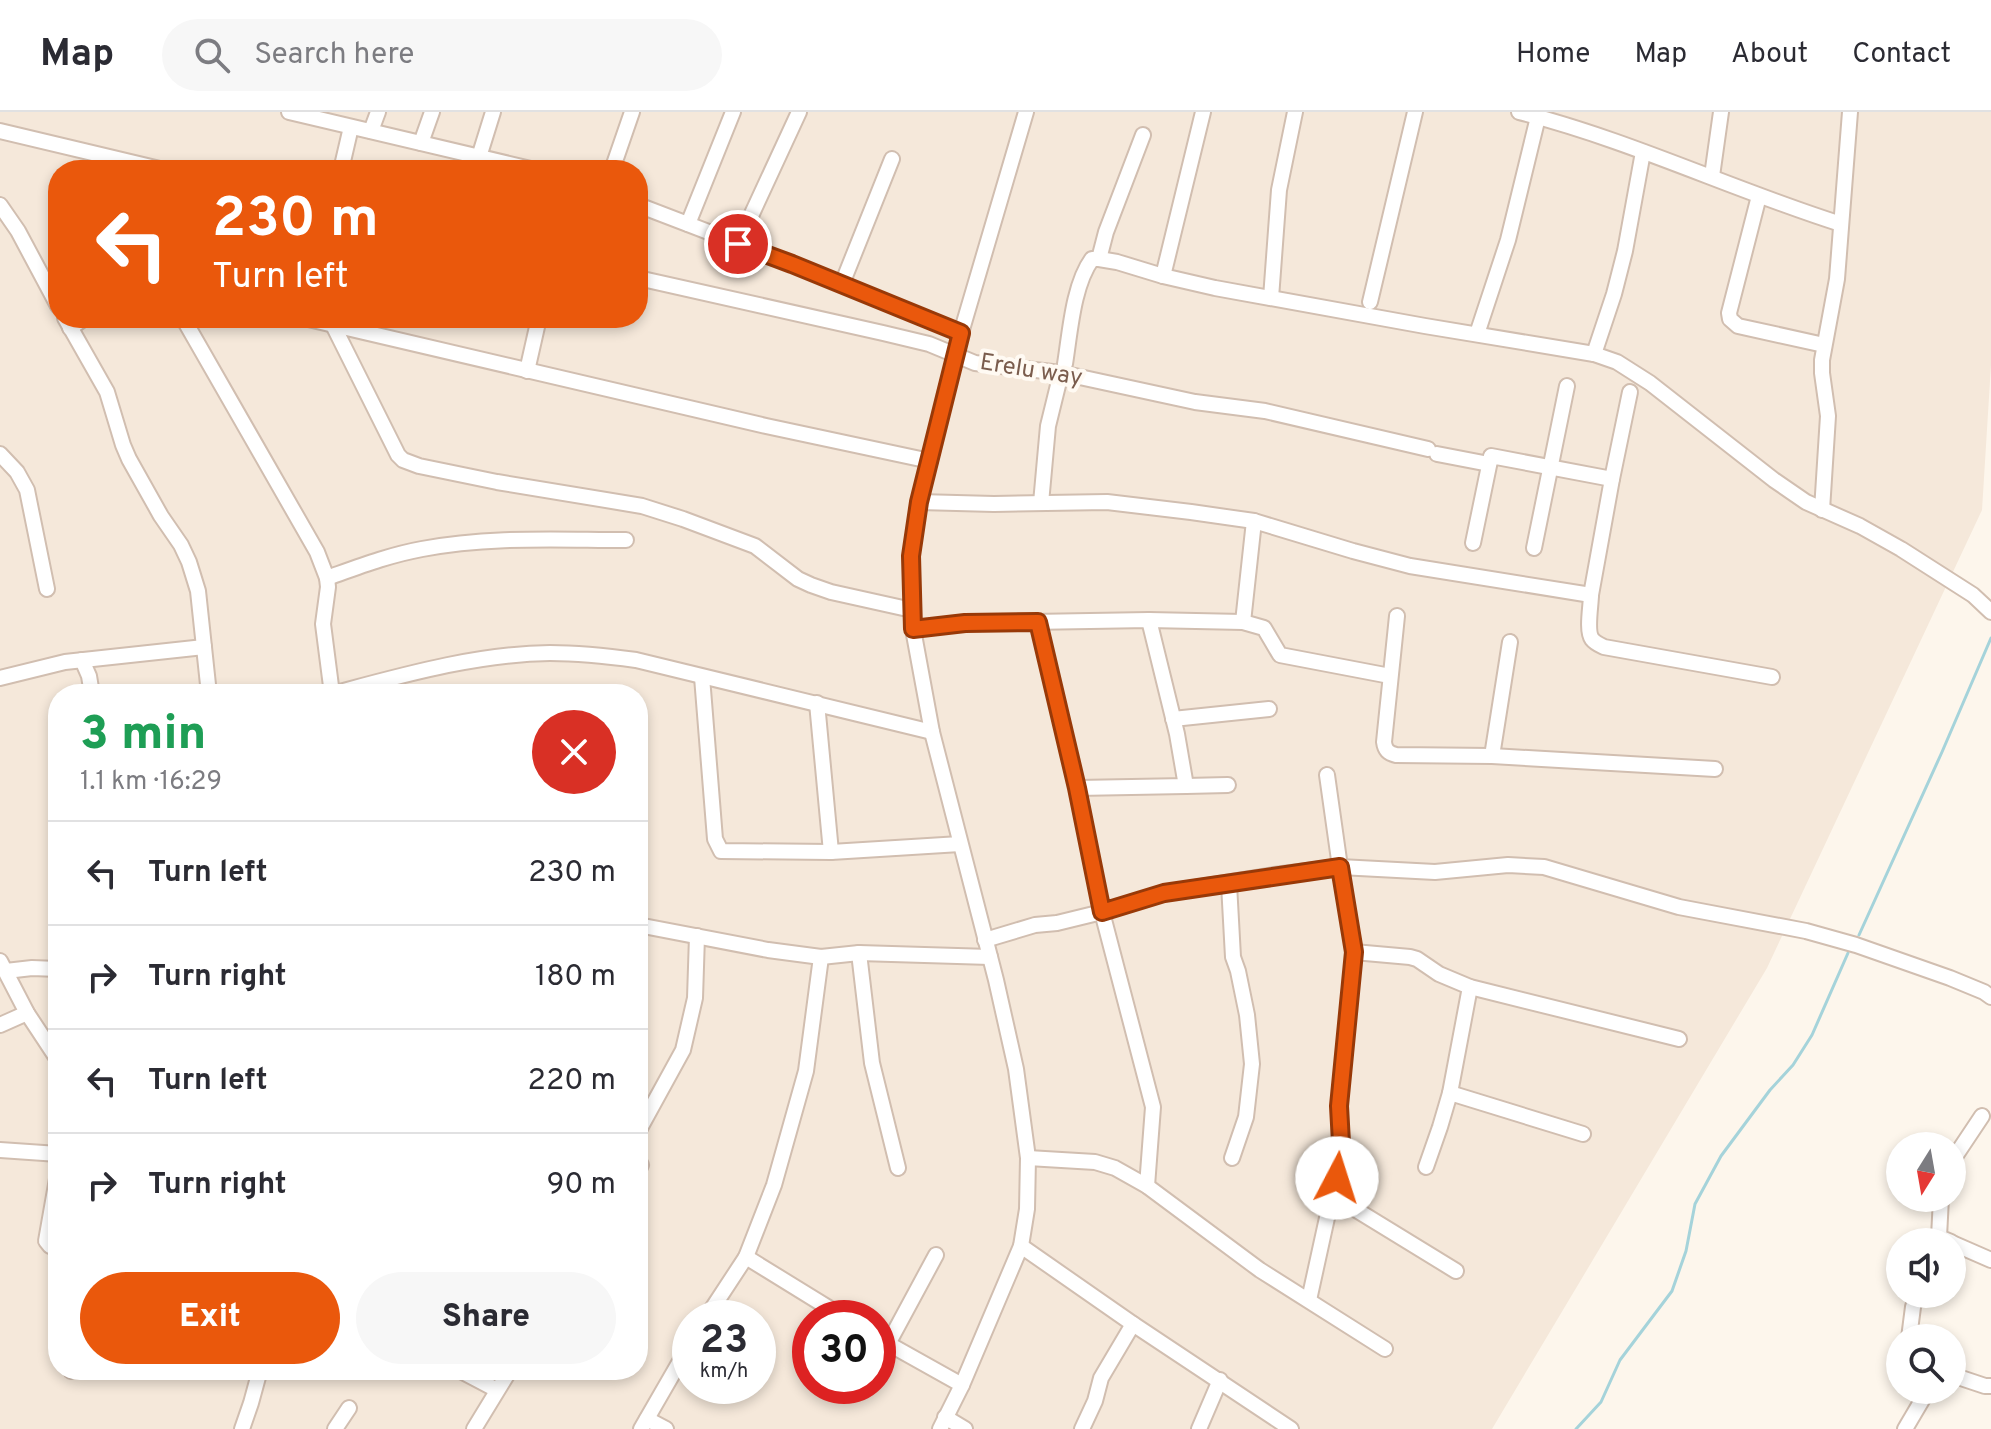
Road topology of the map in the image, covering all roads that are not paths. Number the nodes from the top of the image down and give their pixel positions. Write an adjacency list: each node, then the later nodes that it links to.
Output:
1 (289, 112): 15 (street)
2 (378, 112): 18 (street)
3 (432, 112): 20 (street)
4 (493, 112): 22 (street)
5 (632, 112): 27 (street)
6 (733, 112): 32 (street)
7 (799, 112): 34 (street)
8 (1026, 112): 47 (street)
9 (1203, 112): 36 (street)
10 (1295, 112): 40 (street)
11 (1415, 112): 41 (street)
12 (1721, 112): 28 (street)
13 (1850, 112): 33 (street)
14 (1529, 114): 21 (street); 48 (street)
15 (314, 115): 16 (street)
16 (351, 127): 18 (street); 25 (street)
17 (0, 131): 24 (street)
18 (371, 131): 20 (street)
19 (1143, 135): 35 (street)
20 (421, 143): 22 (street)
21 (1643, 152): 28 (street); 51 (street)
22 (479, 157): 26 (street)
23 (892, 159): 38 (street)
24 (122, 160)
25 (343, 160)
26 (492, 160)
27 (615, 160)
28 (1712, 176): 29 (street)
29 (1759, 196): 33 (street); 49 (street)
30 (0, 205): 39 (street)
31 (648, 209): 32 (street)
32 (688, 224): 34 (street)
33 (1841, 224): 49 (street)
34 (738, 244): 38 (street)
35 (1099, 259): 36 (street); 52 (street)
36 (1163, 276): 40 (street)
37 (648, 280): 50 (street, Erelu way)
38 (842, 284): 47 (street)
39 (48, 287)
40 (1271, 298): 48 (street)
41 (1370, 302)
42 (71, 328): 79 (street)
43 (189, 328): 68 (street)
44 (334, 328): 71 (street)
45 (346, 328): 53 (street)
46 (537, 328): 53 (street)
47 (961, 333): 50 (street)
48 (1477, 334): 51 (street)
49 (1824, 345): 63 (street)
50 (956, 354): 52 (street, Erelu way); 57 (street)
51 (1594, 354): 63 (street)
52 (1063, 369): 58 (street, Erelu way); 62 (street)
53 (527, 371): 57 (street)
54 (1567, 386): 59 (street)
55 (1630, 392): 60 (street)
56 (0, 454): 69 (street)
57 (930, 461): 61 (street)
58 (1489, 464): 59 (street, Erelu way); 66 (street)
59 (1550, 466): 60 (street); 67 (street)
60 (1612, 479): 70 (street)
61 (919, 502): 62 (street); 71 (street)
62 (1041, 503): 64 (street)
63 (1822, 510): 72 (street)
64 (1254, 521): 70 (street); 76 (street)
65 (626, 540): 68 (street)
66 (1473, 543)
67 (1534, 548)
68 (327, 578): 87 (street)
69 (47, 589)
70 (1591, 595): 83 (street)
71 (912, 610): 77 (street)
72 (1991, 612)
73 (1397, 616): 81 (street)
74 (1149, 620): 75 (street); 76 (street); 91 (street)
75 (1038, 622): 77 (street); 98 (street)
76 (1243, 622): 81 (street)
77 (913, 629): 92 (street)
78 (1510, 642): 93 (street)
79 (204, 647): 80 (street); 86 (street)
80 (82, 660): 84 (street); 85 (street)
81 (1390, 676): 93 (street)
82 (702, 677): 88 (street); 89 (street); 100 (street)
83 (1772, 677)
84 (0, 678)
85 (90, 684)
86 (208, 684)
87 (331, 684)
88 (370, 684)
89 (817, 703): 92 (street); 100 (street)
90 (1269, 709): 91 (street)
91 (1173, 719): 97 (street)
92 (932, 732): 99 (street)
93 (1492, 756): 94 (street)
94 (1715, 769)
95 (1327, 775): 101 (street)
96 (1228, 785): 97 (street)
97 (1186, 786): 98 (street)
98 (1077, 788): 103 (street)
99 (960, 844): 100 (street); 106 (street)
100 (831, 852)
101 (1340, 867): 102 (street); 107 (street); 114 (street)
102 (1229, 884): 103 (street); 127 (street)
103 (1102, 912): 106 (street); 130 (street)
104 (648, 927): 105 (street)
105 (697, 936): 109 (street); 120 (street)
106 (985, 940): 110 (street)
107 (1354, 952): 113 (street); 131 (street)
108 (859, 953): 109 (street); 110 (street); 129 (street)
109 (821, 957): 135 (street)
110 (990, 957): 126 (street)
111 (3, 966): 112 (street); 115 (street)
112 (48, 969)
113 (1470, 987): 117 (street); 119 (street)
114 (1991, 997)
115 (27, 1013): 116 (street); 118 (street)
116 (0, 1025)
117 (1679, 1039)
118 (48, 1045)
119 (1450, 1093): 122 (street); 128 (street)
120 (648, 1114)
121 (1982, 1116): 123 (street)
122 (1583, 1134)
123 (1966, 1140)
124 (0, 1150): 125 (street)
125 (48, 1153)
126 (1028, 1158): 130 (street); 132 (street)
127 (1232, 1158)
128 (1426, 1167)
129 (898, 1168)
130 (1147, 1186): 140 (street)
131 (1332, 1195): 137 (street); 140 (street)
132 (1021, 1246): 142 (street); 151 (street)
133 (1966, 1250): 136 (street)
134 (936, 1255): 141 (street)
135 (746, 1257): 138 (street); 139 (street)
136 (1991, 1260)
137 (1456, 1271)
138 (718, 1300)
139 (816, 1300)
140 (1309, 1300): 144 (street)
141 (896, 1320)
142 (1133, 1324): 149 (street); 163 (street)
143 (896, 1348): 151 (street)
144 (1385, 1349)
145 (672, 1375): 157 (street)
146 (257, 1380): 158 (street)
147 (478, 1380): 153 (street)
148 (504, 1380): 153 (street)
149 (1220, 1380): 164 (street); 165 (street)
150 (1966, 1380): 152 (street)
151 (962, 1385): 156 (street)
152 (1991, 1386)
153 (497, 1390): 160 (street)
154 (1920, 1404): 166 (street)
155 (349, 1408): 159 (street)
156 (942, 1423): 162 (street)
157 (644, 1424): 161 (street)
158 (242, 1429)
159 (335, 1429)
160 (474, 1429)
161 (666, 1429)
162 (965, 1429)
163 (1082, 1429)
164 (1199, 1429)
165 (1291, 1429)
166 (1905, 1429)

